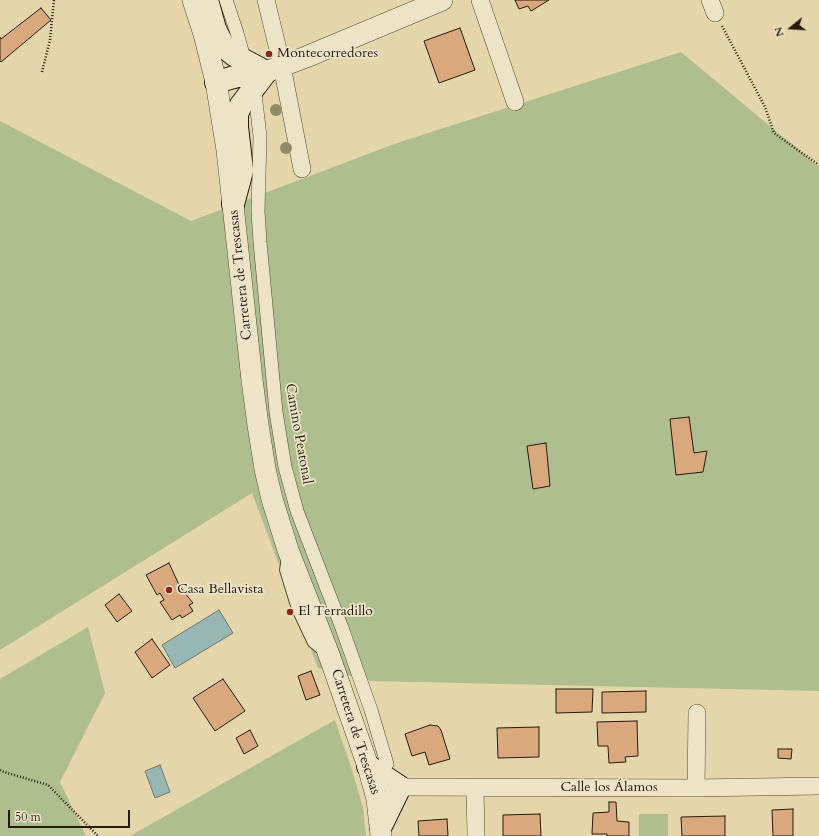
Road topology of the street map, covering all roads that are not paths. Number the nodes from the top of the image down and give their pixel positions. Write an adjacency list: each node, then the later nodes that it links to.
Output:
1 (193, 0): 9 (street, Carretera de Trescasas)
2 (207, 0): 8 (main road)
3 (226, 0): 7 (street)
4 (266, 0): 8 (street)
5 (442, 0): 8 (street)
6 (480, 0): 11 (street)
7 (242, 51)
8 (274, 69): 9 (main road); 12 (street); 13 (main road)
9 (216, 82): 13 (street, Carretera de Trescasas)
10 (255, 94): 15 (street, Camino Peatonal)
11 (515, 102)
12 (302, 169)
13 (233, 204): 15 (street, Carretera de Trescasas)
14 (697, 713): 19 (street)
15 (378, 765): 17 (main road); 20 (street, Carretera de Trescasas)
16 (819, 786): 19 (street, Calle los Álamos)
17 (400, 788): 18 (street, Calle los Álamos); 20 (main road)
18 (476, 788): 19 (street, Calle los Álamos); 21 (street)
19 (696, 788)
20 (381, 831)
21 (476, 836)

